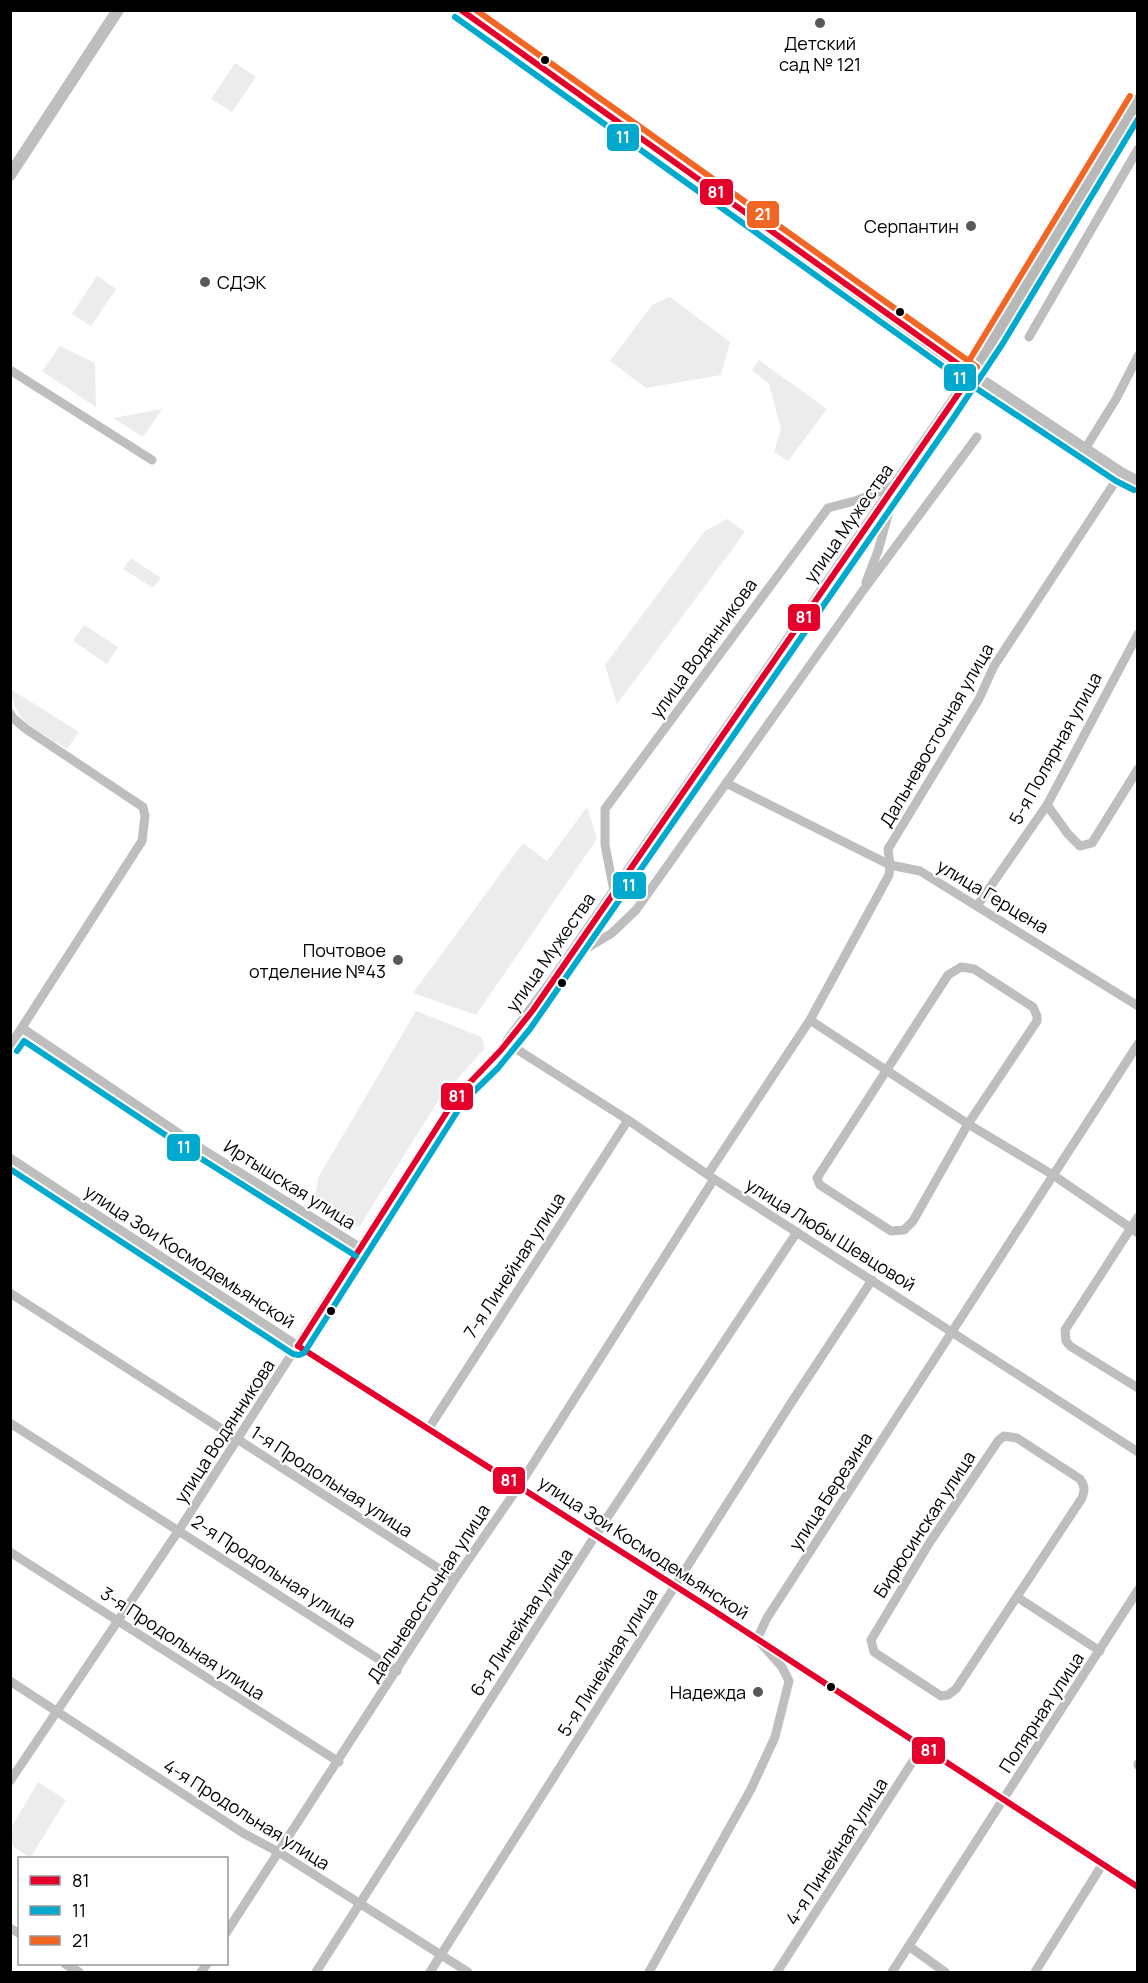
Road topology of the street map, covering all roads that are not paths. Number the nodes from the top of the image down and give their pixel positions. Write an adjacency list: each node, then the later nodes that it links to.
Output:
1 (118, 10): 6 (street)
2 (460, 10): 10 (main road)
3 (1137, 101): 4 (main road, улица Мужества)
4 (1132, 121): 10 (main road, улица Мужества)
5 (1137, 149): 7 (street)
6 (10, 175)
7 (1029, 337)
8 (1137, 356): 12 (street)
9 (10, 370): 13 (street)
10 (972, 374): 12 (street); 16 (street, улица Мужества)
11 (977, 437): 17 (street)
12 (1085, 449): 14 (street)
13 (152, 460)
14 (1121, 473): 15 (street); 23 (street, Дальневосточная улица)
15 (1137, 482)
16 (897, 484): 17 (street); 24 (street, улица Мужества); 24 (street, улица Водянникова)
17 (862, 592): 21 (street)
18 (1137, 634): 22 (street, 5-я Полярная улица)
19 (10, 713): 29 (street)
20 (1137, 769): 22 (street)
21 (726, 783): 23 (street, улица Герцена); 26 (street)
22 (1047, 805): 25 (street, 5-я Полярная улица)
23 (890, 865): 25 (street, улица Герцена); 28 (street, Дальневосточная улица)
24 (614, 891): 26 (street, улица Мужества)
25 (978, 906): 27 (street, улица Герцена)
26 (567, 960): 30 (street, улица Мужества)
27 (1137, 1006)
28 (810, 1020): 33 (street); 38 (street, Дальневосточная улица)
29 (22, 1028): 32 (street); 42 (street, Иртышская улица)
30 (507, 1043): 34 (street, улица Любы Шевцовой); 42 (street, улица Водянникова)
31 (1137, 1044): 37 (street, улица Березина)
32 (10, 1046)
33 (887, 1069): 35 (street); 35 (street); 35 (street)
34 (628, 1120): 38 (street, улица Любы Шевцовой); 49 (street, 7-я Линейная улица)
35 (968, 1124): 37 (street)
36 (10, 1158): 46 (street, улица Зои Космодемьянской)
37 (1053, 1175): 40 (street); 45 (street, улица Березина)
38 (711, 1177): 41 (street, улица Любы Шевцовой); 52 (street, Дальневосточная улица)
39 (1137, 1217): 40 (street)
40 (1134, 1230): 47 (street)
41 (796, 1232): 43 (street, улица Любы Шевцовой); 54 (street, 6-я Линейная улица)
42 (361, 1248): 46 (street, улица Водянникова)
43 (872, 1280): 45 (street, улица Любы Шевцовой); 57 (street, 5-я Линейная улица)
44 (10, 1293): 50 (street, 1-я Продольная улица)
45 (953, 1332): 51 (street, улица Любы Шевцовой); 61 (street, улица Березина)
46 (298, 1346): 49 (street, улица Зои Космодемьянской); 50 (street, улица Водянникова)
47 (1137, 1388)
48 (10, 1423): 53 (street, 2-я Продольная улица)
49 (429, 1428): 52 (street, улица Зои Космодемьянской)
50 (237, 1440): 53 (street, улица Водянникова); 56 (street, 1-я Продольная улица)
51 (1137, 1452)
52 (519, 1486): 54 (street, улица Зои Космодемьянской); 56 (street, Дальневосточная улица)
53 (179, 1530): 60 (street, улица Водянникова); 63 (street, 2-я Продольная улица)
54 (595, 1536): 57 (street, улица Зои Космодемьянской); 73 (street, 6-я Линейная улица)
55 (10, 1552): 60 (street, 3-я Продольная улица)
56 (455, 1579): 63 (street, Дальневосточная улица)
57 (675, 1586): 61 (street, улица Зои Космодемьянской); 76 (street, 5-я Линейная улица)
58 (1137, 1590): 62 (street, Полярная улица)
59 (1017, 1597): 59 (street, Бирюсинская улица); 62 (street)
60 (118, 1621): 65 (street, улица Водянникова); 67 (street, 3-я Продольная улица)
61 (757, 1639): 66 (street, улица Зои Космодемьянской); 80 (street)
62 (1100, 1651): 69 (street, Полярная улица)
63 (397, 1671): 67 (street, Дальневосточная улица)
64 (10, 1681): 65 (street, 4-я Продольная улица)
65 (58, 1712): 68 (street, улица Водянникова); 70 (street, 4-я Продольная улица)
66 (922, 1747): 69 (street, улица Зои Космодемьянской); 81 (street, 4-я Линейная улица)
67 (339, 1762): 70 (street, Дальневосточная улица)
68 (10, 1781)
69 (1004, 1801): 71 (street, улица Зои Космодемьянской); 75 (street, Полярная улица)
70 (280, 1853): 73 (street, 4-я Продольная улица); 74 (street, Дальневосточная улица)
71 (1102, 1865): 72 (street, улица Зои Космодемьянской); 84 (street)
72 (1137, 1887)
73 (360, 1904): 76 (street, 4-я Продольная улица); 77 (street, 6-я Линейная улица)
74 (228, 1930)
75 (910, 1947): 82 (street, Полярная улица); 83 (street)
76 (441, 1955): 78 (street, 5-я Линейная улица); 79 (street, 4-я Продольная улица)
77 (316, 1972)
78 (430, 1972)
79 (468, 1972)
80 (649, 1972)
81 (777, 1972)
82 (892, 1972)
83 (945, 1972)
84 (1035, 1972)

